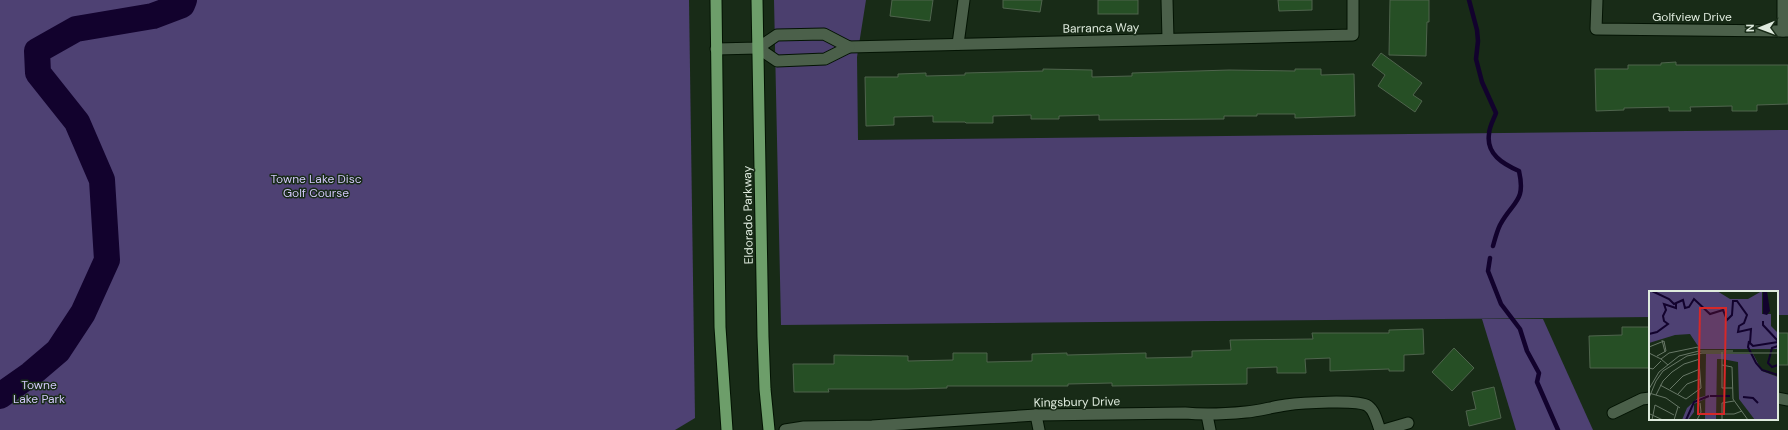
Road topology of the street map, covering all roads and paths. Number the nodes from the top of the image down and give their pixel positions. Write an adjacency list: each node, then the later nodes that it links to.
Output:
1 (716, 0): 13 (main road)
2 (757, 0): 12 (main road, Eldorado Parkway)
3 (964, 0): 10 (street)
4 (1167, 0): 9 (street)
5 (1353, 0): 9 (street, Barranca Way)
6 (1597, 0): 8 (street, Golfview Drive)
7 (1783, 0): 8 (street)
8 (1785, 31)
9 (1168, 39): 10 (street, Barranca Way)
10 (958, 44): 11 (street, Barranca Way)
11 (848, 47): 12 (street, Barranca Way); 12 (street)
12 (758, 48): 13 (street); 23 (main road, Eldorado Parkway)
13 (716, 49): 22 (main road)
14 (1649, 398): 17 (street)
15 (1778, 398): 16 (street)
16 (1788, 400)
17 (1614, 414)
18 (1036, 415): 19 (street, Kingsbury Drive); 21 (street, Kingsbury Drive); 25 (street)
19 (1207, 415): 26 (street); 27 (street, Kingsbury Drive)
20 (1408, 423): 28 (street)
21 (873, 428): 24 (street, Kingsbury Drive)
22 (726, 430)
23 (769, 430)
24 (785, 430)
25 (1039, 430)
26 (1210, 430)
27 (1380, 430)
28 (1384, 430)

